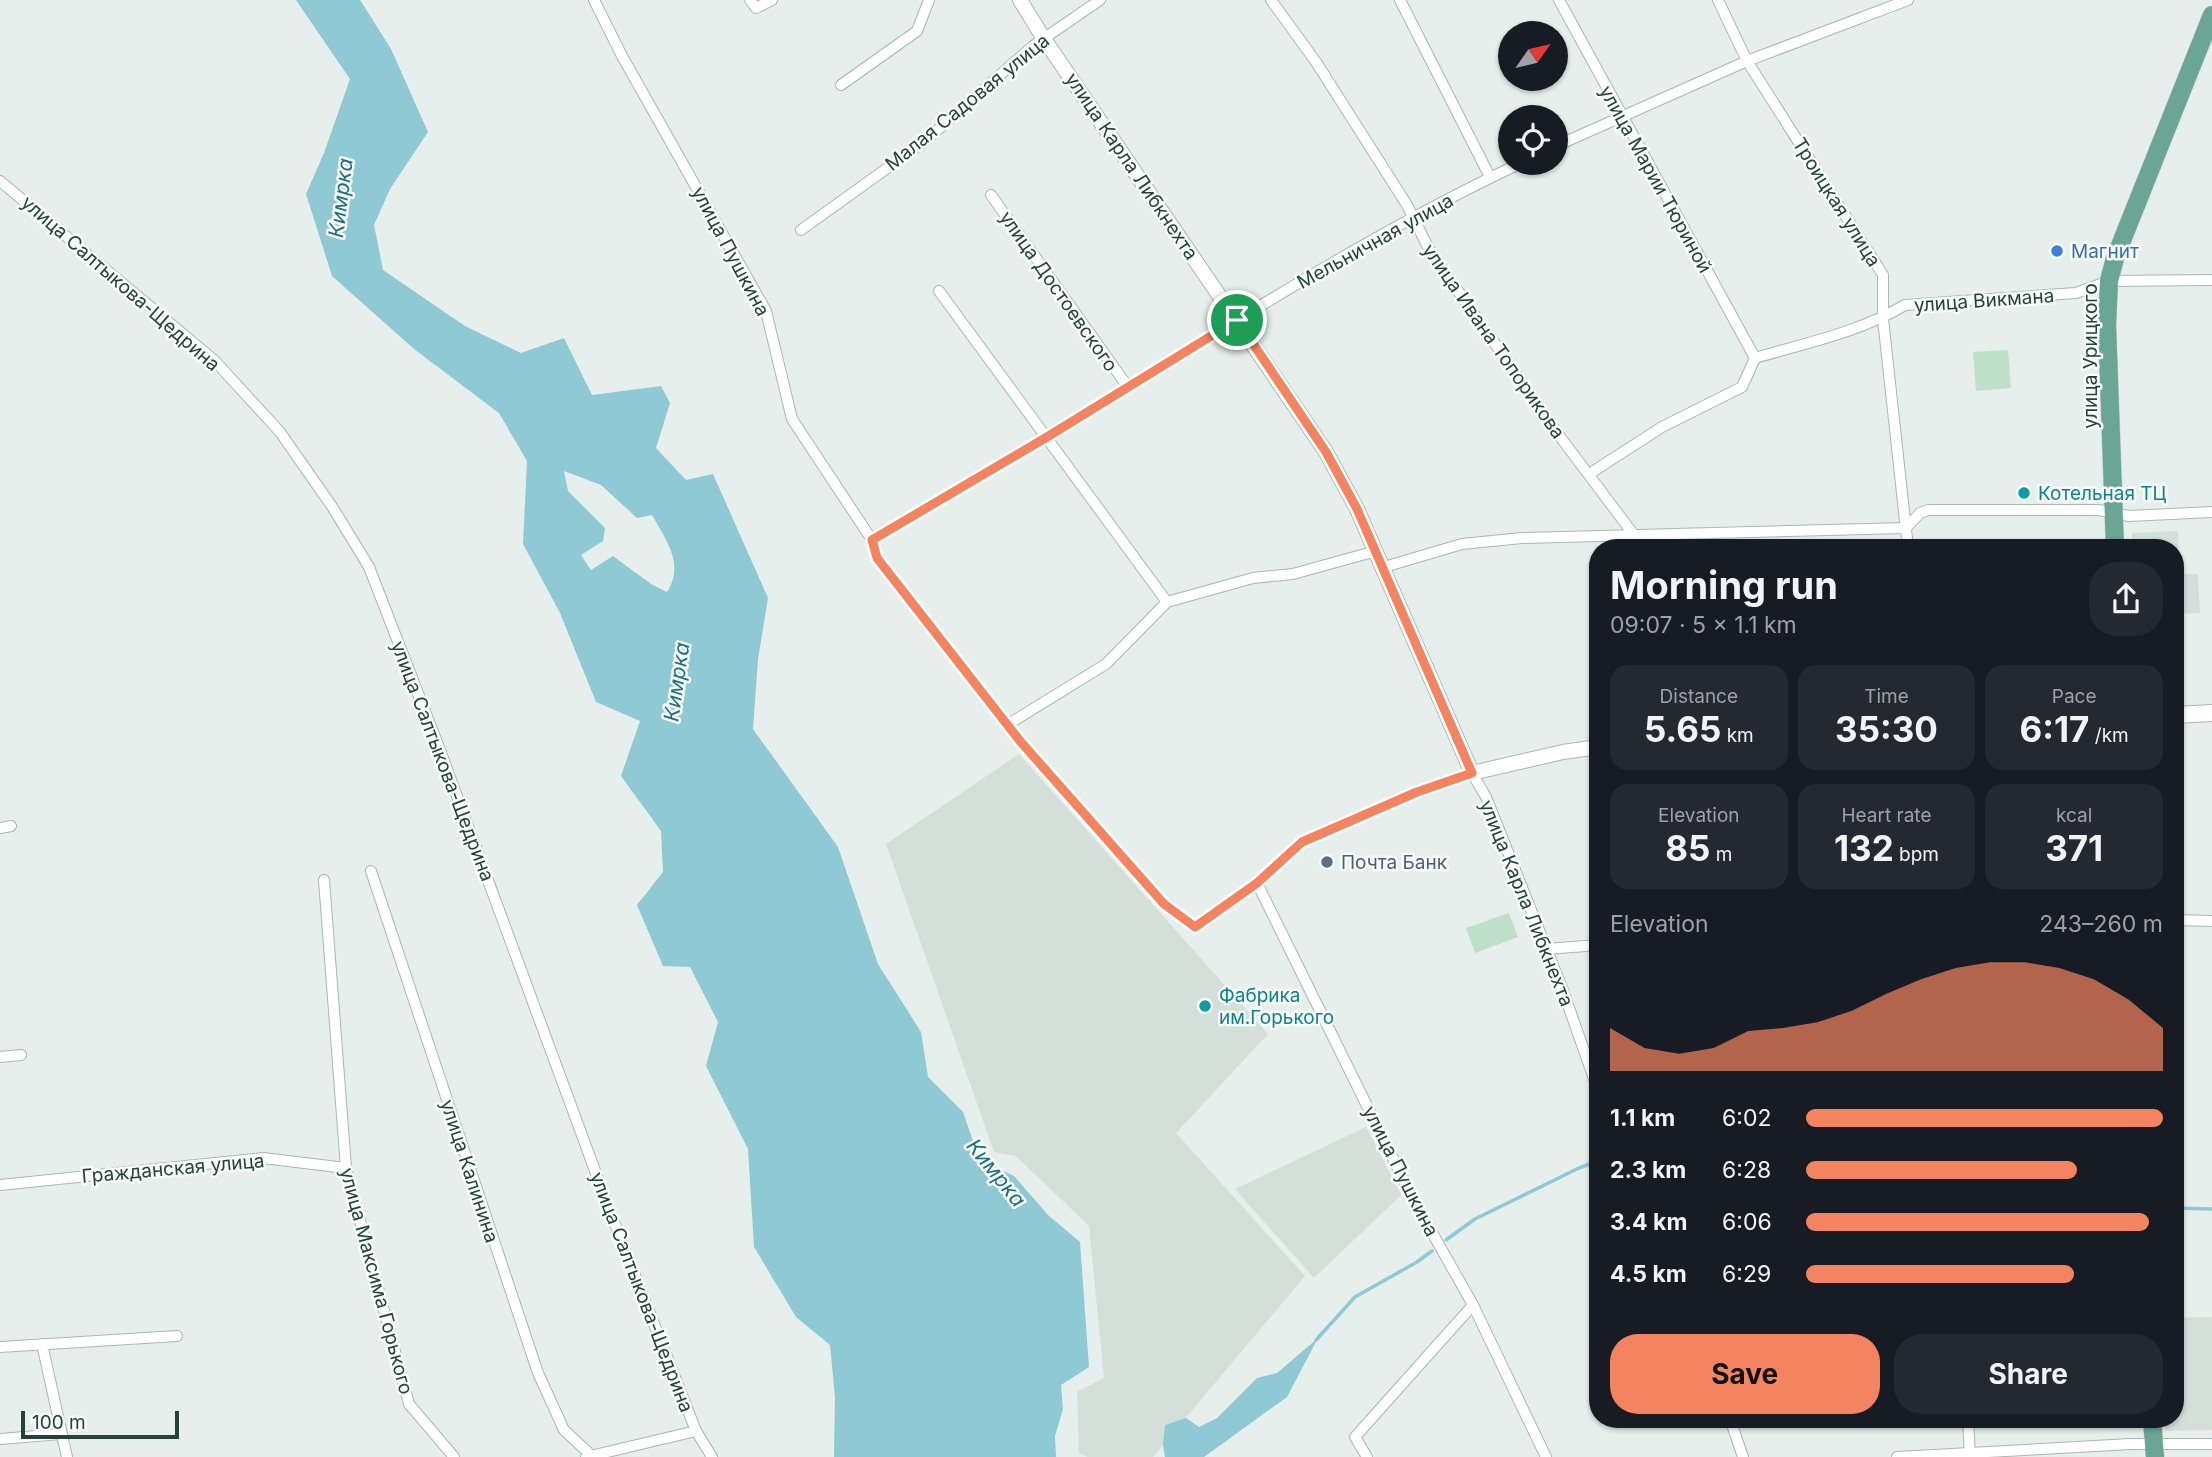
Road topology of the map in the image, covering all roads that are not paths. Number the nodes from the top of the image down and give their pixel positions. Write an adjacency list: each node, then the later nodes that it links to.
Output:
1 (594, 0): 39 (street, улица Пушкина)
2 (772, 0): 11 (street)
3 (929, 0): 15 (street)
4 (1020, 0): 13 (street, улица Карла Либкнехта)
5 (1100, 0): 13 (street, Малая Садовая улица)
6 (1271, 0): 22 (street, улица Ивана Топорикова)
7 (1400, 0): 19 (street)
8 (1559, 0): 16 (street, улица Марии Тюриной)
9 (1718, 0): 14 (street, Троицкая улица)
10 (1908, 0): 14 (street)
11 (753, 4)
12 (2212, 15): 25 (main road, улица Урицкого)
13 (1044, 39): 23 (street, Малая Садовая улица); 28 (street, улица Карла Либкнехта)
14 (1747, 61): 16 (street); 27 (street, Троицкая улица)
15 (841, 85)
16 (1620, 116): 17 (street); 29 (street, улица Марии Тюриной)
17 (1568, 140)
18 (1498, 173): 19 (street, Мельничная улица)
19 (1490, 177): 22 (street, Мельничная улица)
20 (0, 181): 67 (street, улица Салтыкова-Щедрина)
21 (991, 195): 30 (street, улица Достоевского)
22 (1413, 217): 28 (street, Мельничная улица); 32 (street, улица Ивана Топорикова)
23 (801, 230)
24 (2212, 280): 25 (street, улица Викмана)
25 (2109, 281): 27 (street, улица Викмана); 34 (main road, улица Урицкого)
26 (939, 291): 31 (street)
27 (1883, 318): 29 (street, улица Викмана); 35 (street, Троицкая улица)
28 (1237, 320): 30 (street, Мельничная улица); 40 (street, улица Карла Либкнехта)
29 (1755, 358): 32 (street)
30 (1128, 387): 31 (street, Мельничная улица)
31 (1047, 437): 39 (street, Мельничная улица); 42 (street)
32 (1589, 474): 36 (street, улица Ивана Топорикова)
33 (2212, 512): 34 (street)
34 (2114, 513): 35 (street); 38 (main road, улица Урицкого)
35 (1906, 528): 36 (street); 37 (street, Троицкая улица)
36 (1634, 535): 41 (street)
37 (1907, 539)
38 (2115, 539)
39 (872, 540): 45 (street, улица Пушкина)
40 (1376, 551): 41 (street, улица Карла Либкнехта); 42 (street)
41 (1384, 567): 47 (street, улица Карла Либкнехта)
42 (1167, 602): 45 (street)
43 (2212, 713): 44 (main road)
44 (2184, 715)
45 (1007, 725): 50 (street, улица Пушкина)
46 (1589, 748): 47 (street)
47 (1472, 773): 50 (street); 54 (street, улица Карла Либкнехта)
48 (371, 871): 75 (street, улица Калинина)
49 (324, 880): 58 (street, улица Максима Горького)
50 (1257, 883): 60 (street, улица Пушкина)
51 (2184, 920): 52 (street)
52 (2212, 921)
53 (1589, 946): 54 (street)
54 (1546, 949): 57 (street, улица Карла Либкнехта)
55 (22, 1055): 56 (street)
56 (0, 1057)
57 (1589, 1066)
58 (346, 1168): 59 (street, Гражданская улица); 74 (street, улица Максима Горького)
59 (0, 1185)
60 (1473, 1305): 77 (street); 78 (street, улица Пушкина)
61 (177, 1336): 62 (street)
62 (42, 1344): 63 (street); 68 (street)
63 (0, 1347)
64 (1733, 1428): 79 (street)
65 (1968, 1428): 72 (street)
66 (2153, 1428): 71 (main road)
67 (696, 1431): 75 (street); 76 (street, улица Салтыкова-Щедрина)
68 (61, 1434): 69 (street); 73 (street)
69 (0, 1439)
70 (2212, 1444): 71 (street)
71 (2154, 1450): 72 (street)
72 (1970, 1455): 80 (street)
73 (67, 1457)
74 (454, 1457)
75 (590, 1457)
76 (712, 1457)
77 (1367, 1457)
78 (1546, 1457)
79 (1743, 1457)
80 (1897, 1457)

